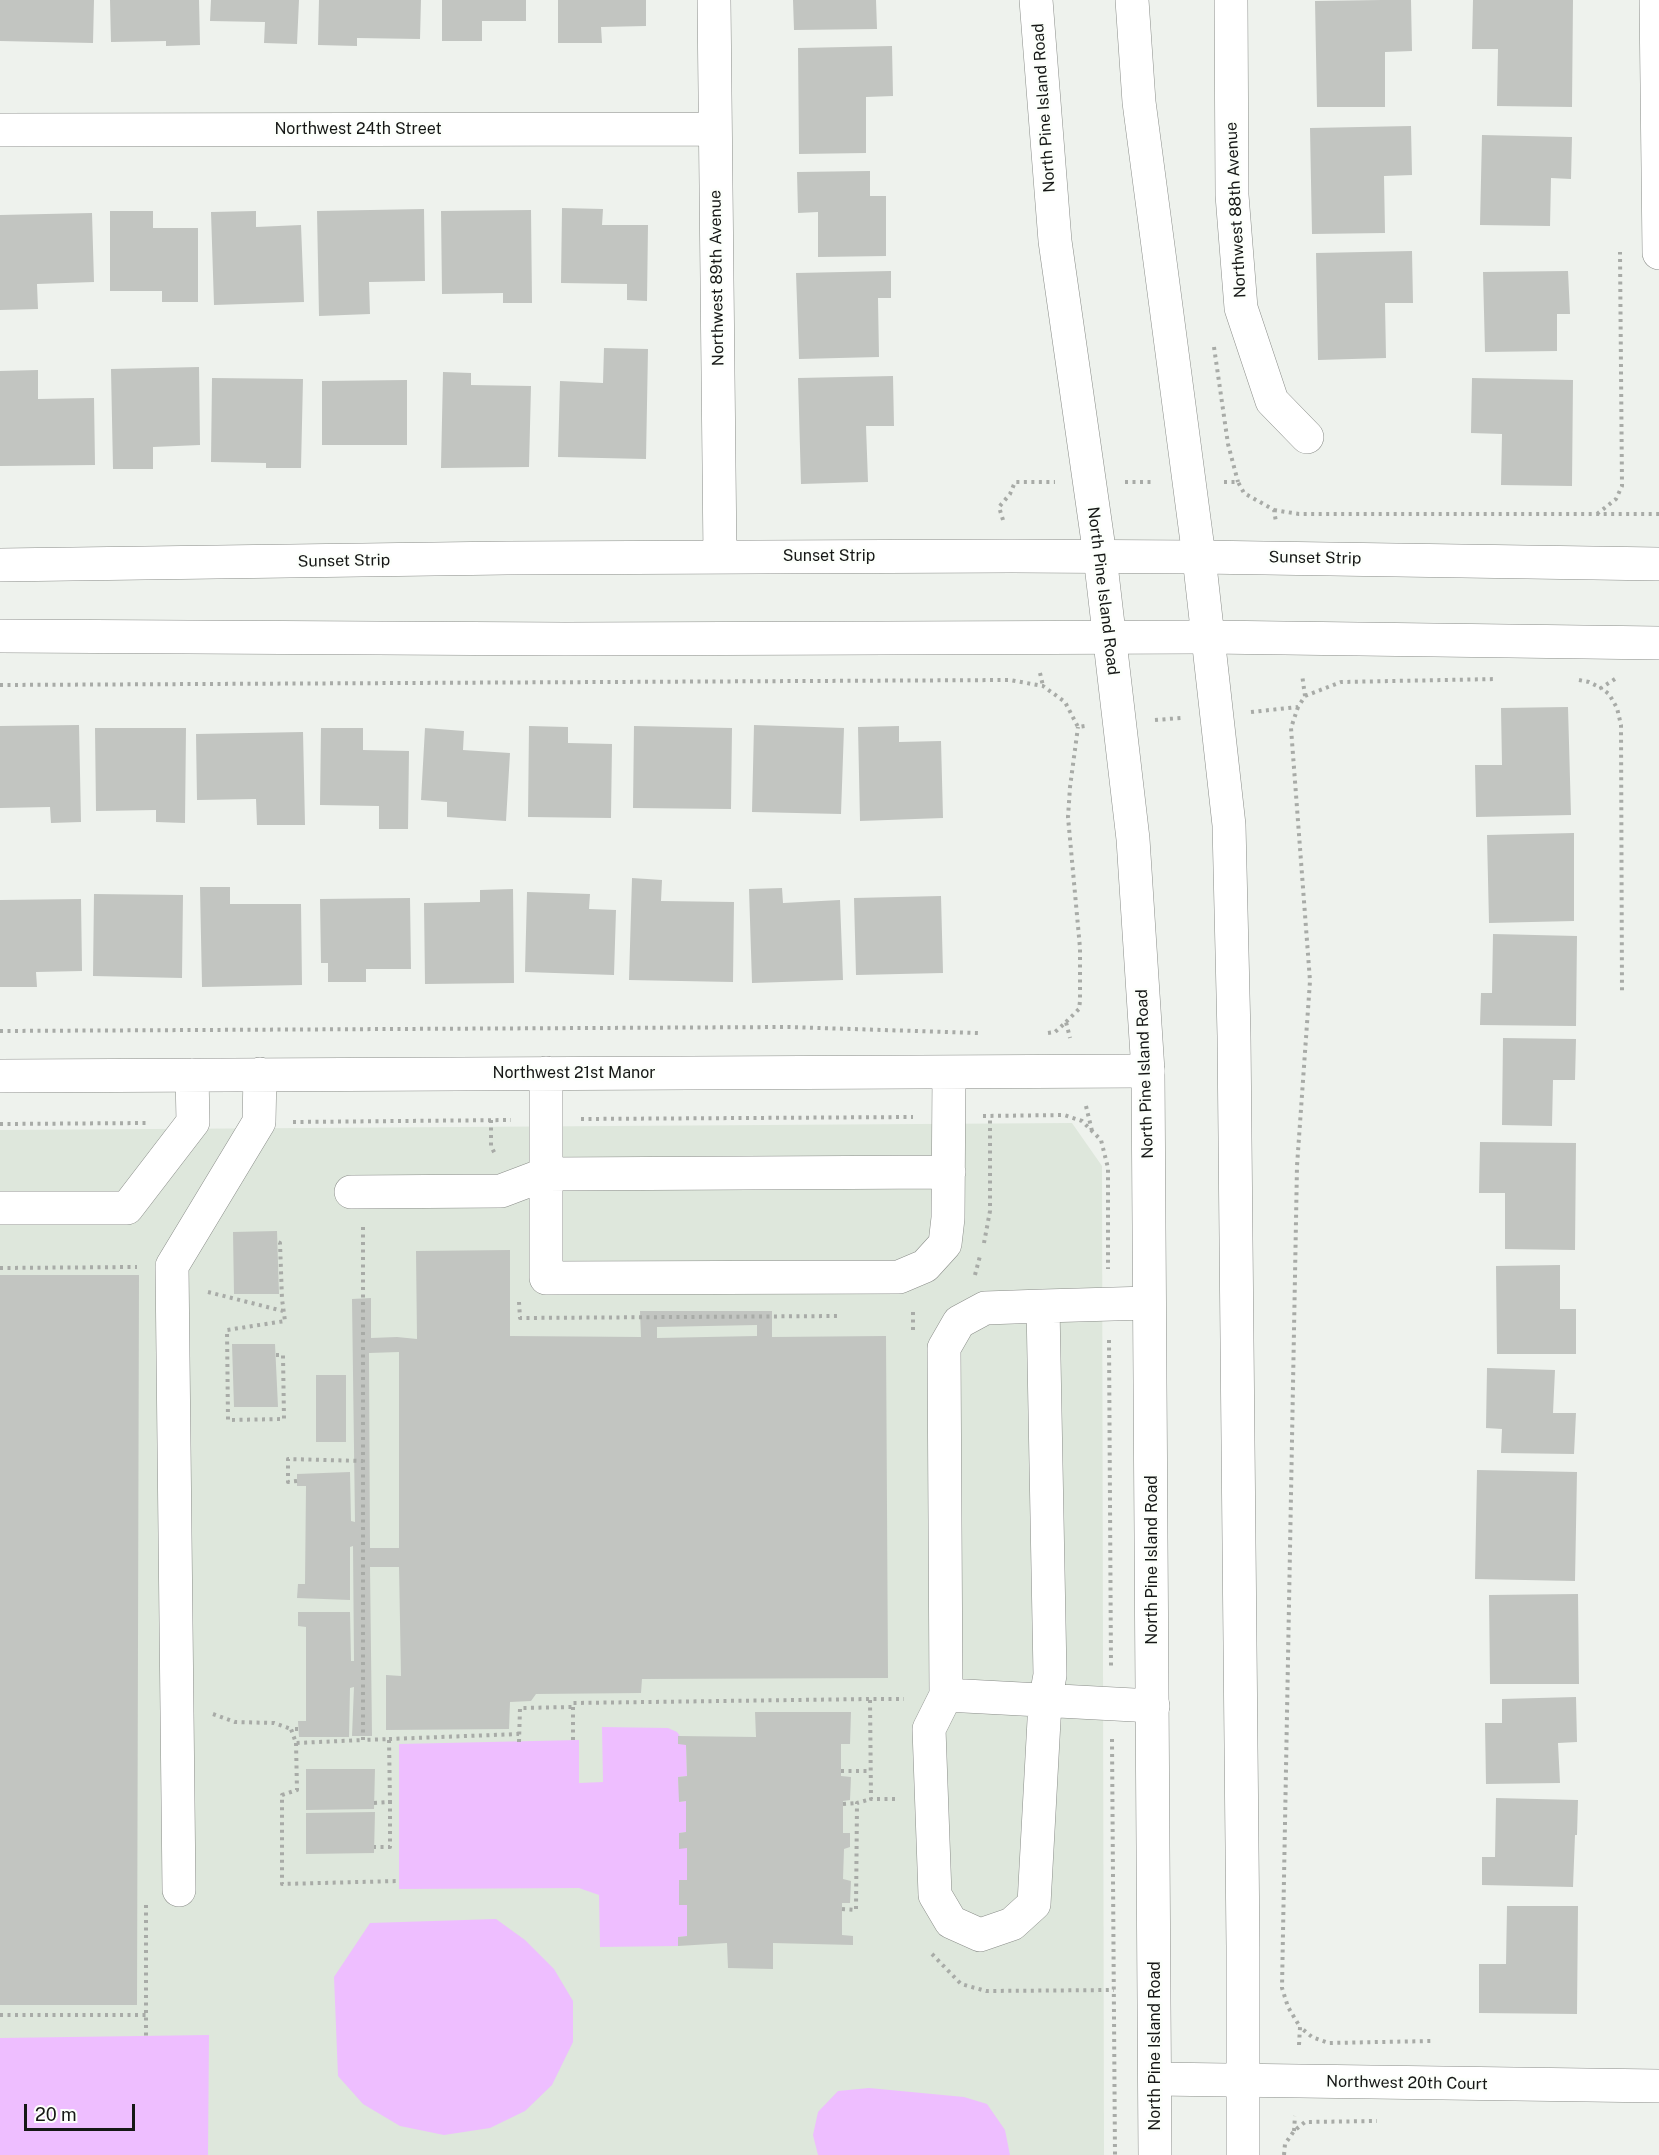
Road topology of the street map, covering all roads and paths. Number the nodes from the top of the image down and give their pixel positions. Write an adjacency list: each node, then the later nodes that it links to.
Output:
1 (714, 0): 6 (street, Northwest 89th Avenue)
2 (1036, 0): 16 (street, North Pine Island Road)
3 (1132, 0): 18 (street)
4 (1231, 0): 11 (street, Northwest 88th Avenue)
5 (1656, 0): 9 (street)
6 (716, 129): 7 (street, Northwest 24th Street); 17 (street, Northwest 89th Avenue)
7 (0, 130)
8 (1620, 250): 14 (path)
9 (1659, 253)
10 (1213, 341): 12 (path)
11 (1306, 437)
12 (1238, 482)
13 (1274, 510): 14 (path)
14 (1597, 514): 15 (path)
15 (1659, 514)
16 (1100, 556): 17 (street, Sunset Strip); 18 (street, Sunset Strip); 22 (street, North Pine Island Road)
17 (720, 557): 20 (street, Sunset Strip)
18 (1199, 557): 19 (street, Sunset Strip); 23 (street)
19 (1659, 564)
20 (0, 565)
21 (0, 636): 22 (street)
22 (1110, 637): 23 (street); 38 (street, North Pine Island Road)
23 (1209, 637): 24 (street); 90 (street)
24 (1659, 643)
25 (1619, 676): 30 (path)
26 (1569, 678): 30 (path)
27 (1501, 679): 31 (path)
28 (0, 685): 29 (path)
29 (1043, 686)
30 (1601, 688): 34 (path)
31 (1305, 696)
32 (1298, 707): 88 (path)
33 (1078, 727): 35 (path)
34 (1622, 993)
35 (1066, 1022)
36 (789, 1027): 37 (path)
37 (0, 1031)
38 (1148, 1071): 39 (street, Northwest 21st Manor); 53 (street, North Pine Island Road)
39 (949, 1072): 40 (street, Northwest 21st Manor); 45 (street)
40 (546, 1073): 41 (street, Northwest 21st Manor); 46 (street)
41 (260, 1074): 42 (street, Northwest 21st Manor); 61 (street)
42 (192, 1075): 43 (street, Northwest 21st Manor); 48 (street)
43 (0, 1076)
44 (1064, 1115): 54 (path)
45 (949, 1172): 46 (street); 46 (street)
46 (546, 1174): 47 (street)
47 (357, 1192): 58 (path)
48 (0, 1208)
49 (276, 1242): 56 (path)
50 (139, 1267): 51 (path)
51 (0, 1268)
52 (201, 1290): 56 (path)
53 (1149, 1303): 54 (street); 65 (street, North Pine Island Road)
54 (1109, 1304): 55 (street); 64 (path)
55 (1043, 1306): 60 (street); 63 (street)
56 (283, 1311): 57 (path)
57 (276, 1355)
58 (363, 1461): 59 (path); 71 (path)
59 (297, 1481)
60 (946, 1695): 63 (street); 63 (street)
61 (177, 1699): 67 (path); 84 (street)
62 (870, 1699): 66 (path)
63 (1045, 1702): 64 (street)
64 (1112, 1704): 65 (street); 93 (path)
65 (1153, 1706): 89 (street, North Pine Island Road)
66 (573, 1707): 69 (path); 72 (path)
67 (291, 1729): 68 (path); 74 (path)
68 (298, 1729)
69 (519, 1734): 70 (path); 73 (path)
70 (389, 1739): 71 (path); 78 (path)
71 (363, 1740): 74 (path)
72 (573, 1740)
73 (519, 1742)
74 (296, 1743): 83 (path)
75 (841, 1771): 76 (path)
76 (871, 1771)
77 (872, 1799): 80 (path)
78 (390, 1802): 79 (path); 82 (path)
79 (374, 1803)
80 (857, 1803): 81 (path); 85 (path)
81 (843, 1804)
82 (374, 1847)
83 (399, 1881)
84 (179, 1890)
85 (842, 1909)
86 (0, 2015): 87 (path)
87 (146, 2015)
88 (1300, 2027)
89 (1156, 2079): 90 (street, Northwest 20th Court); 94 (street, North Pine Island Road)
90 (1243, 2080): 91 (street, Northwest 20th Court); 95 (street)
91 (1659, 2086)
92 (1388, 2120): 96 (path)
93 (1115, 2155)
94 (1155, 2155)
95 (1243, 2155)
96 (1284, 2155)

